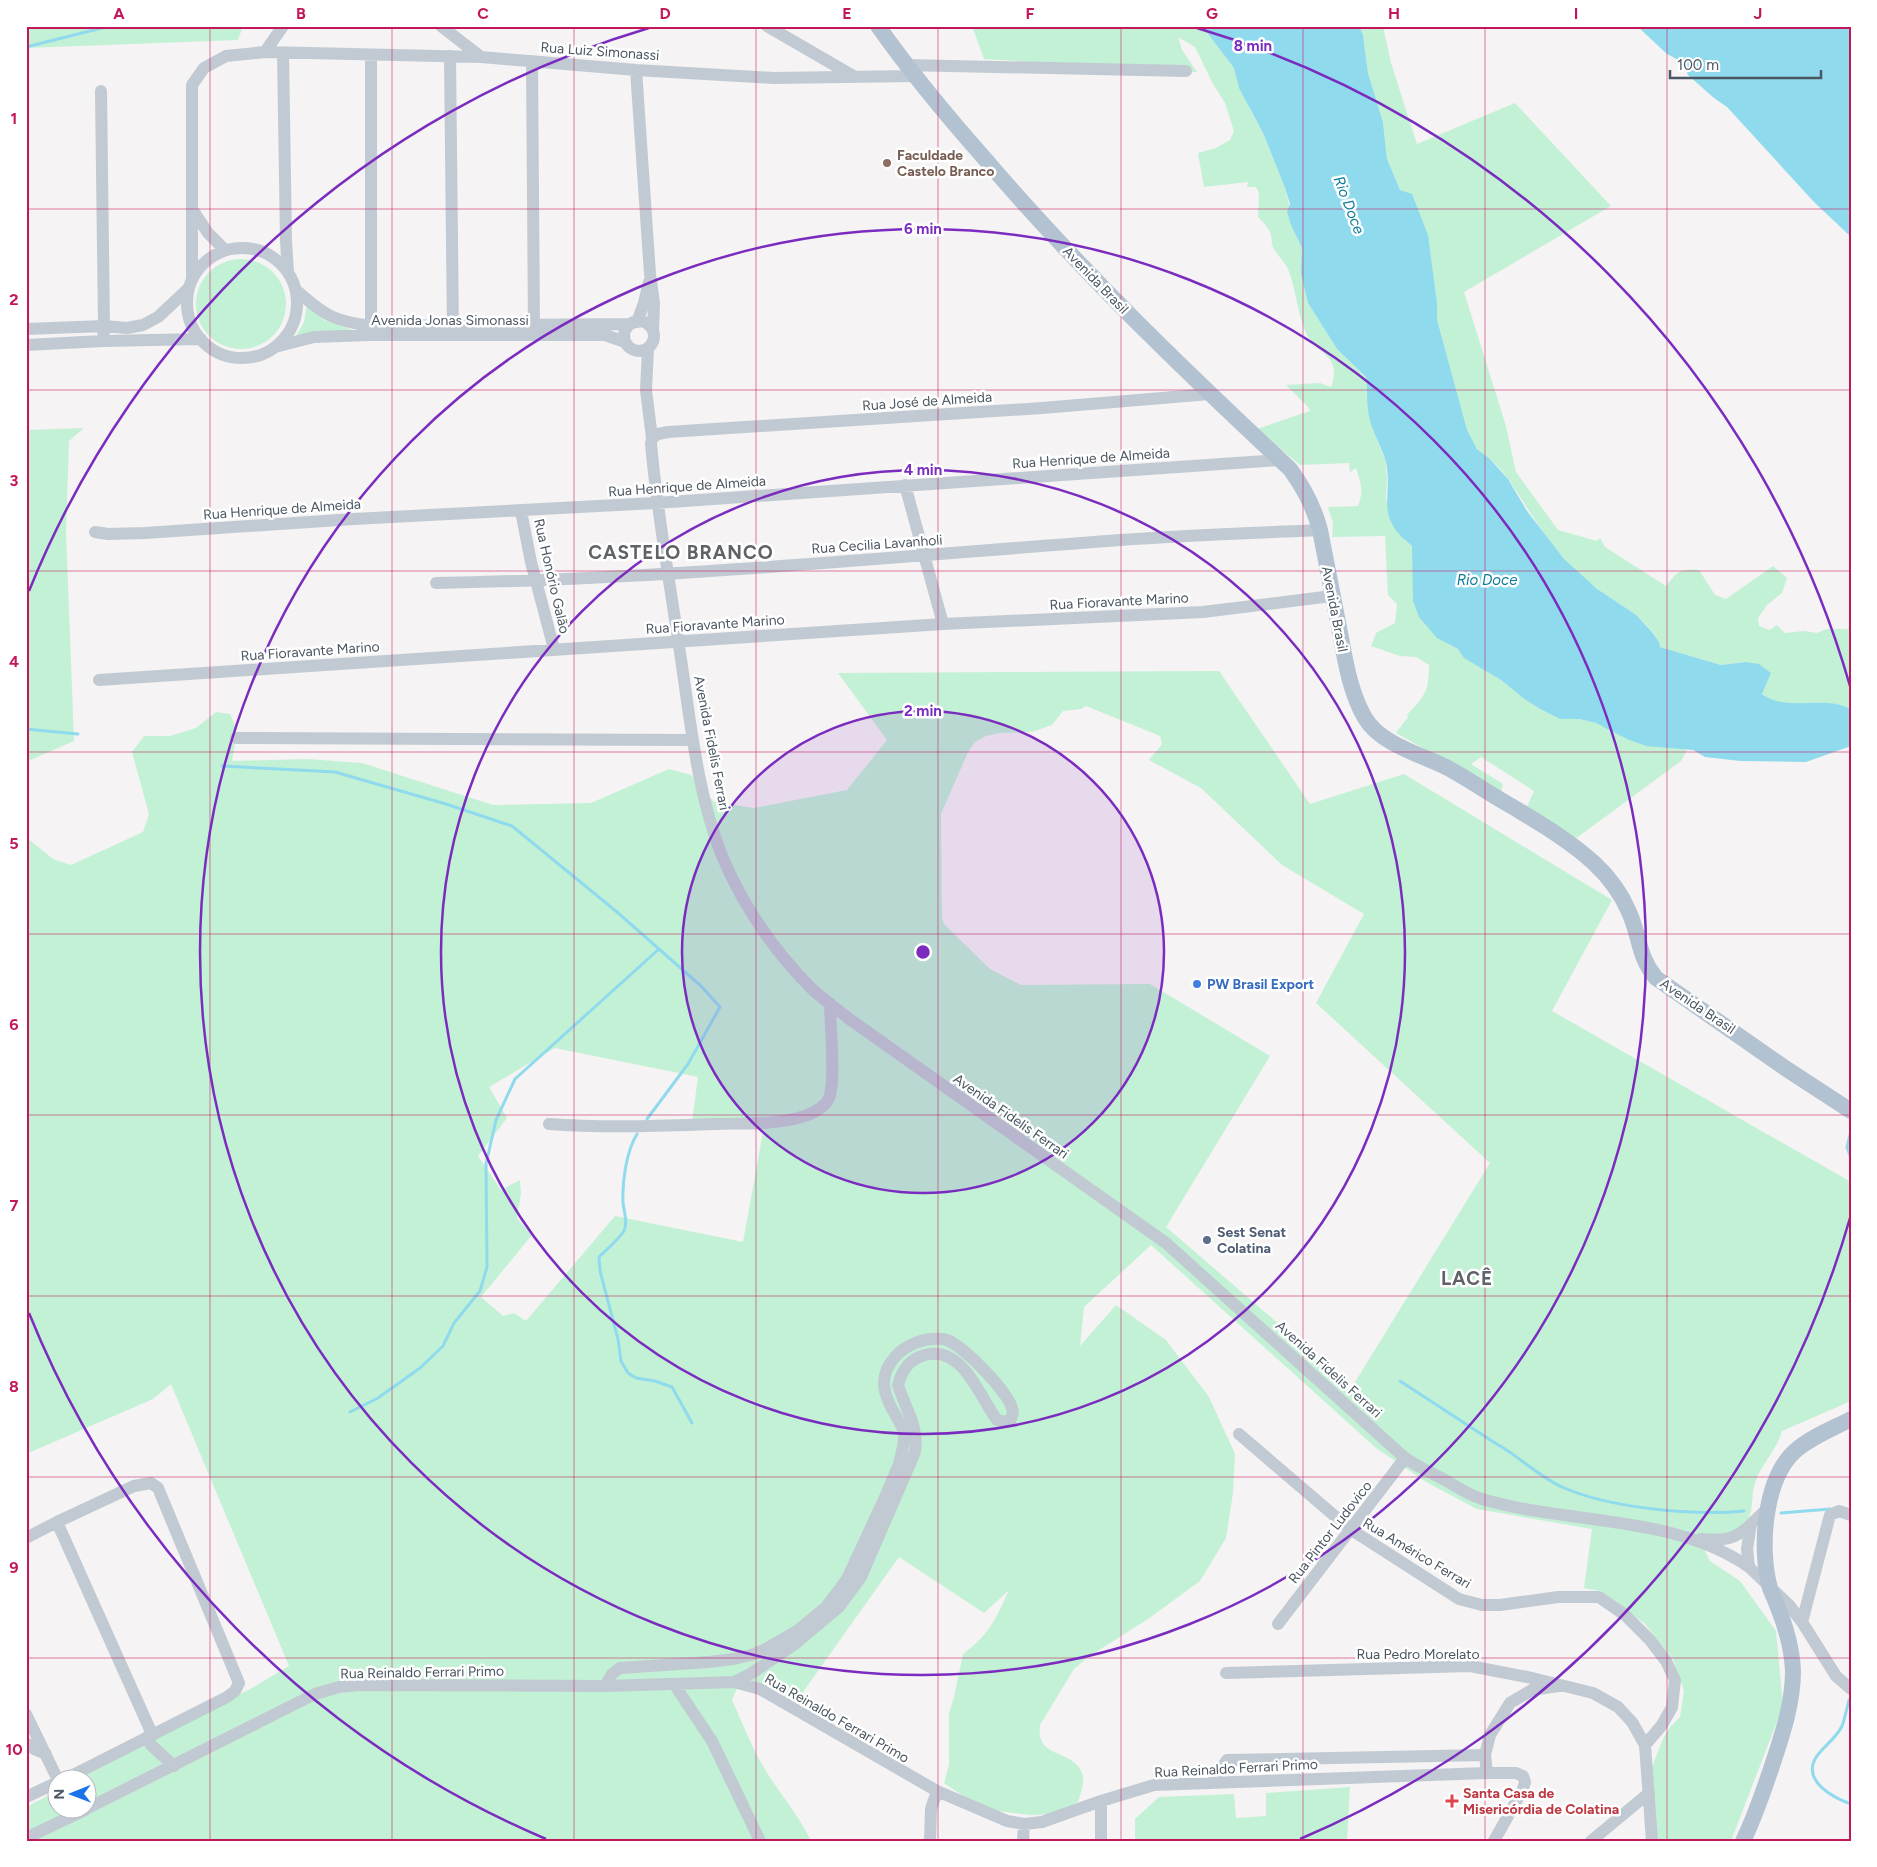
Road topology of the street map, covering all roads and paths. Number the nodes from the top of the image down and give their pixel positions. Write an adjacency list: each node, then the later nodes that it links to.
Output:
1 (283, 26): 5 (street)
2 (442, 26): 9 (street)
3 (767, 26): 14 (street)
4 (878, 26): 12 (main road, Avenida Brasil)
5 (265, 52): 6 (street, Rua Luiz Simonassi); 16 (street, Rua Luiz Simonassi)
6 (283, 53): 7 (street, Rua Luiz Simonassi); 17 (street)
7 (370, 55): 8 (street, Rua Luiz Simonassi); 29 (street)
8 (450, 56): 9 (street, Rua Luiz Simonassi); 27 (street)
9 (481, 57): 10 (street, Rua Luiz Simonassi)
10 (532, 61): 11 (street, Rua Luiz Simonassi); 28 (street)
11 (636, 70): 14 (street, Rua Luiz Simonassi); 21 (street)
12 (910, 70): 13 (street, Rua Luiz Simonassi); 14 (street, Rua Luiz Simonassi); 37 (main road, Avenida Brasil)
13 (1186, 71)
14 (858, 78)
15 (101, 91): 25 (street)
16 (192, 209): 18 (street); 22 (street, Rua Luiz Simonassi)
17 (286, 241): 19 (street); 20 (street)
18 (225, 250): 19 (street); 22 (street)
19 (269, 254): 20 (street)
20 (288, 272): 23 (street)
21 (650, 274): 24 (street); 30 (street)
22 (191, 283): 25 (street); 31 (street)
23 (296, 290): 29 (street, Avenida Jonas Simonassi); 35 (street)
24 (634, 323): 28 (street, Avenida Jonas Simonassi); 30 (street); 33 (street)
25 (104, 326): 26 (street); 32 (street)
26 (26, 329)
27 (453, 330): 28 (street, Avenida Jonas Simonassi); 29 (street, Avenida Jonas Simonassi)
28 (534, 330): 33 (street, Avenida Jonas Simonassi)
29 (371, 331): 35 (street, Avenida Jonas Simonassi)
30 (653, 331): 36 (street)
31 (201, 339): 32 (street); 35 (street)
32 (103, 341): 34 (street)
33 (625, 342): 36 (street)
34 (26, 345)
35 (275, 347)
36 (648, 349): 38 (street, Avenida Fidelis Ferrari)
37 (1210, 394): 38 (street, Rua José de Almeida); 39 (main road, Avenida Brasil)
38 (651, 441): 41 (street, Avenida Fidelis Ferrari)
39 (1280, 460): 40 (street, Rua Henrique de Almeida); 43 (main road, Avenida Brasil)
40 (905, 485): 41 (street, Rua Henrique de Almeida); 45 (street)
41 (656, 503): 42 (street, Rua Henrique de Almeida); 46 (street, Avenida Fidelis Ferrari)
42 (521, 511): 44 (street, Rua Henrique de Almeida); 47 (street, Rua Honório Galão)
43 (1320, 530): 45 (street, Rua Cecilia Lavanholi); 49 (main road, Avenida Brasil)
44 (95, 532)
45 (924, 556): 46 (street, Rua Cecilia Lavanholi); 50 (street)
46 (667, 573): 47 (street, Rua Cecilia Lavanholi); 51 (street, Avenida Fidelis Ferrari)
47 (536, 581): 48 (street, Rua Cecilia Lavanholi); 52 (street, Rua Honório Galão)
48 (436, 582)
49 (1332, 596): 50 (street, Rua Fioravante Marino); 57 (main road, Avenida Brasil)
50 (943, 624): 51 (street, Rua Fioravante Marino)
51 (678, 641): 52 (street, Rua Fioravante Marino); 55 (street, Avenida Fidelis Ferrari)
52 (554, 649): 53 (street, Rua Fioravante Marino)
53 (98, 680)
54 (236, 738): 55 (street)
55 (693, 740): 56 (street, Avenida Fidelis Ferrari)
56 (830, 1003): 58 (street); 63 (street, Avenida Fidelis Ferrari)
57 (1851, 1110)
58 (550, 1124)
59 (901, 1396): 60 (street); 60 (street); 77 (street)
60 (886, 1398): 75 (street)
61 (1851, 1420): 64 (main road)
62 (1239, 1434): 68 (street, Rua Américo Ferrari)
63 (1405, 1458): 68 (street, Rua Pintor Ludovico); 70 (street, Avenida Fidelis Ferrari)
64 (1768, 1508): 67 (street, Avenida Fidelis Ferrari); 72 (main road)
65 (1851, 1515): 73 (street)
66 (56, 1522): 69 (street); 83 (street); 83 (street)
67 (1751, 1524): 70 (street, Avenida Fidelis Ferrari); 71 (street)
68 (1350, 1530): 74 (street, Rua Pintor Ludovico); 85 (street, Rua Américo Ferrari)
69 (26, 1538)
70 (1686, 1538): 71 (street, Avenida Fidelis Ferrari)
71 (1749, 1568): 72 (street, Avenida Fidelis Ferrari)
72 (1770, 1588): 73 (street, Avenida Fidelis Ferrari); 109 (main road)
73 (1802, 1622): 81 (street, Avenida Fidelis Ferrari)
74 (1278, 1624)
75 (733, 1659): 77 (street); 80 (street)
76 (1226, 1673): 79 (street, Rua Pedro Morelato)
77 (732, 1682): 78 (street, Rua Reinaldo Ferrari Primo); 94 (street, Rua Reinaldo Ferrari Primo)
78 (674, 1684): 80 (street, Rua Reinaldo Ferrari Primo); 102 (street)
79 (1566, 1685): 85 (street, Rua Pedro Morelato); 87 (street)
80 (605, 1686): 88 (street, Rua Reinaldo Ferrari Primo)
81 (1851, 1689)
82 (26, 1714): 86 (street)
83 (150, 1735): 88 (street); 90 (street)
84 (26, 1743): 86 (street)
85 (1645, 1745): 95 (street)
86 (46, 1754): 89 (street)
87 (1485, 1755): 91 (street); 92 (street)
88 (174, 1766): 98 (street, Rua Reinaldo Ferrari Primo)
89 (53, 1770)
90 (82, 1770)
91 (1487, 1773): 92 (street, Rua Reinaldo Ferrari Primo); 106 (street, Rua Reinaldo Ferrari Primo)
92 (1212, 1783): 97 (street, Rua Reinaldo Ferrari Primo)
93 (48, 1786): 96 (street)
94 (937, 1791): 100 (street, Rua Reinaldo Ferrari Primo); 103 (street)
95 (1649, 1793): 107 (street); 108 (street)
96 (26, 1797)
97 (1101, 1801): 100 (street, Rua Reinaldo Ferrari Primo); 105 (street)
98 (98, 1803)
99 (63, 1820): 101 (street, Rua Reinaldo Ferrari Primo)
100 (1024, 1824): 104 (street)
101 (26, 1838)
102 (760, 1841)
103 (930, 1841)
104 (1023, 1841)
105 (1100, 1841)
106 (1494, 1841)
107 (1591, 1841)
108 (1652, 1841)
109 (1743, 1841)

